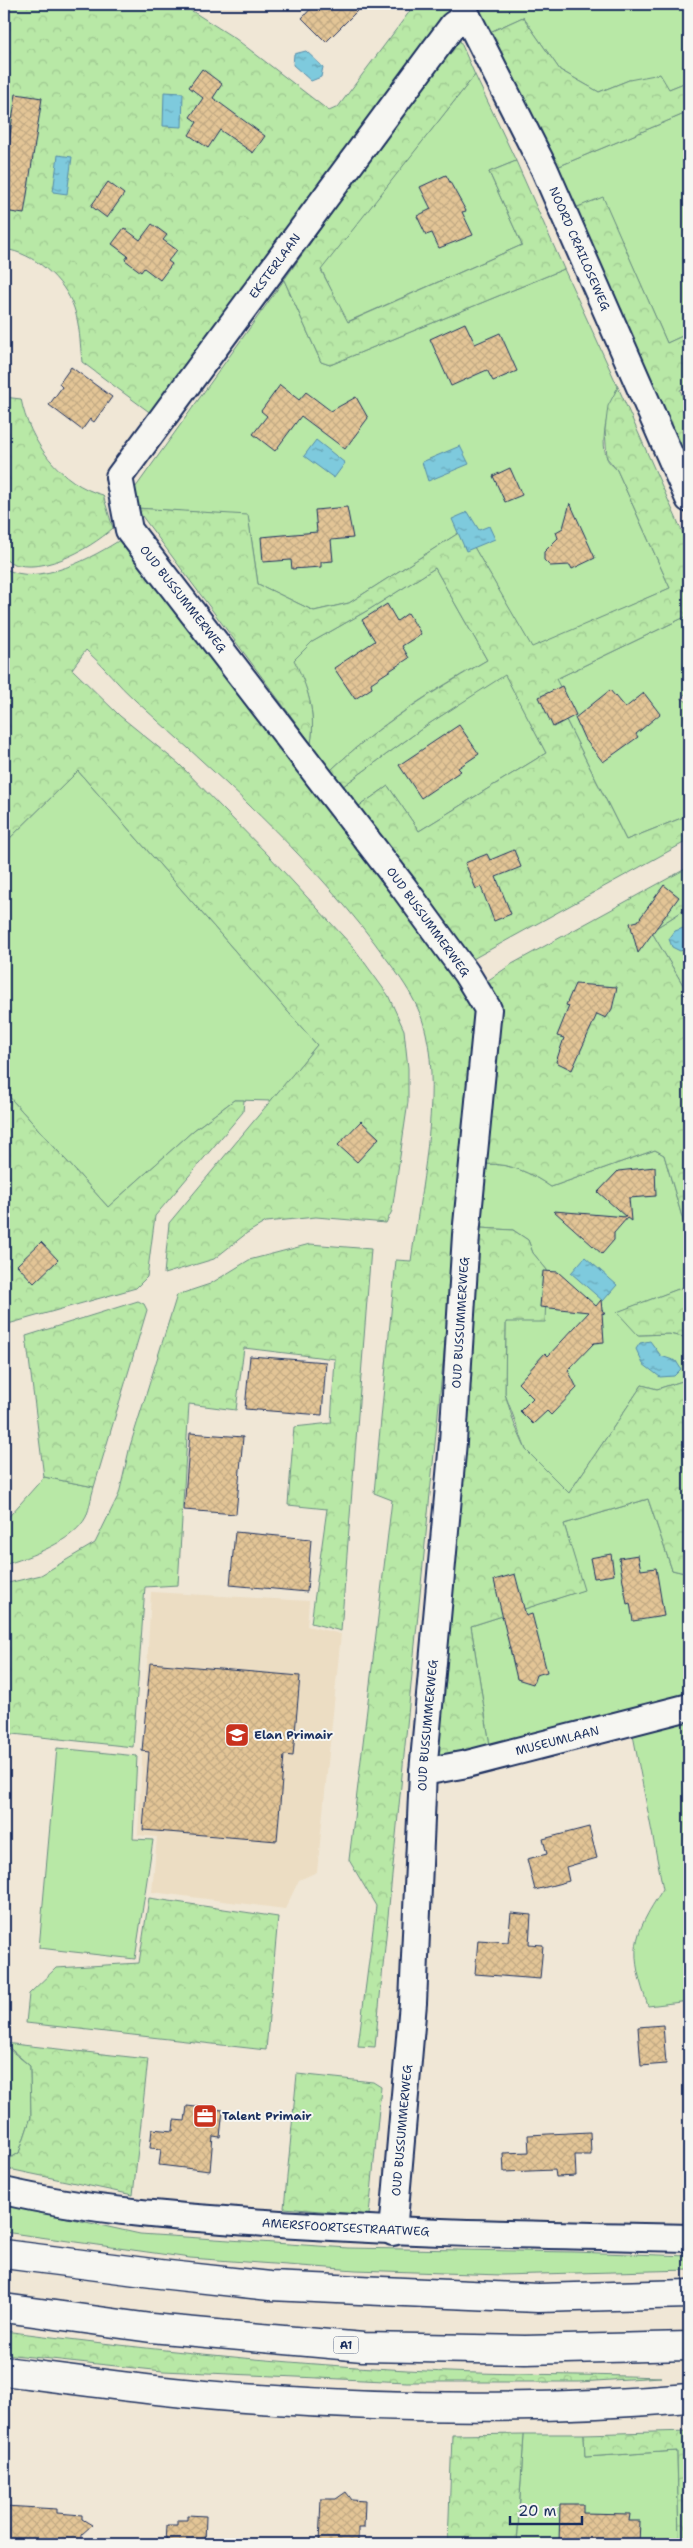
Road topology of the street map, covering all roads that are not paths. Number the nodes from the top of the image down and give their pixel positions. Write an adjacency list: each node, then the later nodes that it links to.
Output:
1 (464, 10): 2 (street, NOORD CRAILOSEWEG); 3 (street, EKSTERLAAN)
2 (689, 499)
3 (129, 530): 5 (street, OUD BUSSUMMERWEG)
4 (689, 1707): 5 (street, MUSEUMLAAN)
5 (423, 1772): 7 (street, OUD BUSSUMMERWEG)
6 (4, 2191): 7 (street, AMERSFOORTSESTRAATWEG)
7 (393, 2232): 8 (street, AMERSFOORTSESTRAATWEG)
8 (689, 2238)
9 (4, 2254): 10 (main road)
10 (689, 2294)
11 (4, 2308): 12 (main road, A1)
12 (689, 2346)
13 (4, 2371): 14 (main road)
14 (689, 2398)

